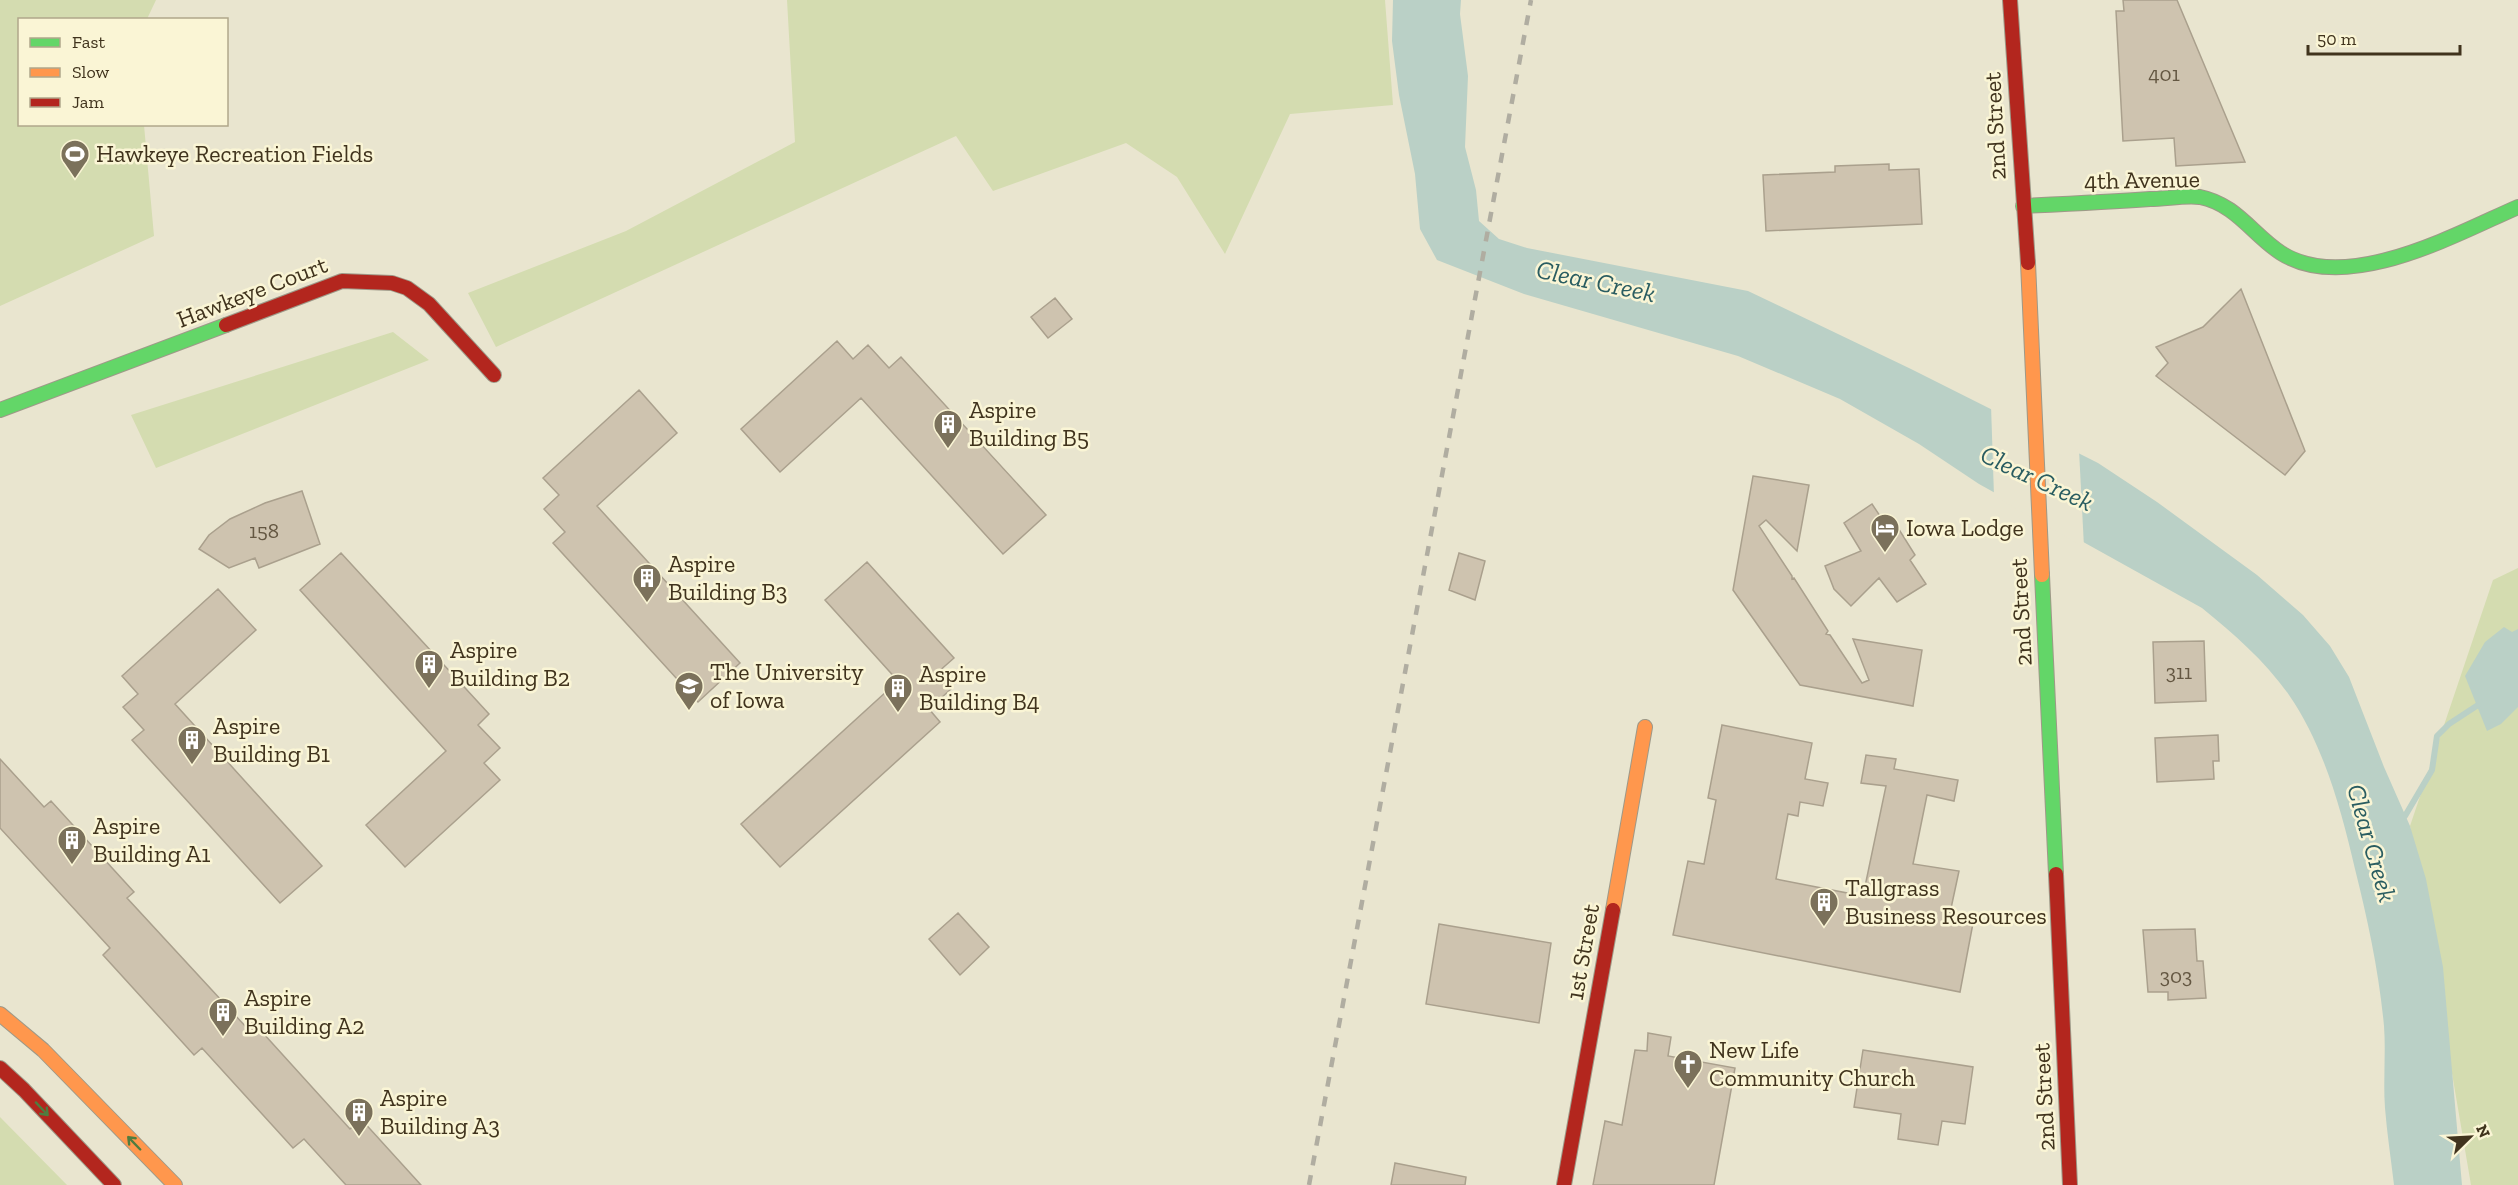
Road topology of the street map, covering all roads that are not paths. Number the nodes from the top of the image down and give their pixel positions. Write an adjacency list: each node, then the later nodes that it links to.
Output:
1 (2010, 0): 2 (main road, 2nd Street)
2 (2023, 206): 3 (main road, 4th Avenue); 12 (main road, 2nd Street)
3 (2518, 207)
4 (494, 375): 5 (main road, Hawkeye Court)
5 (0, 410)
6 (1646, 727): 11 (main road, 1st Street)
7 (0, 1014): 10 (main road, one-way to 7)
8 (0, 1068): 9 (main road, one-way to 9)
9 (114, 1185)
10 (175, 1185)
11 (1564, 1185)
12 (2070, 1185)

